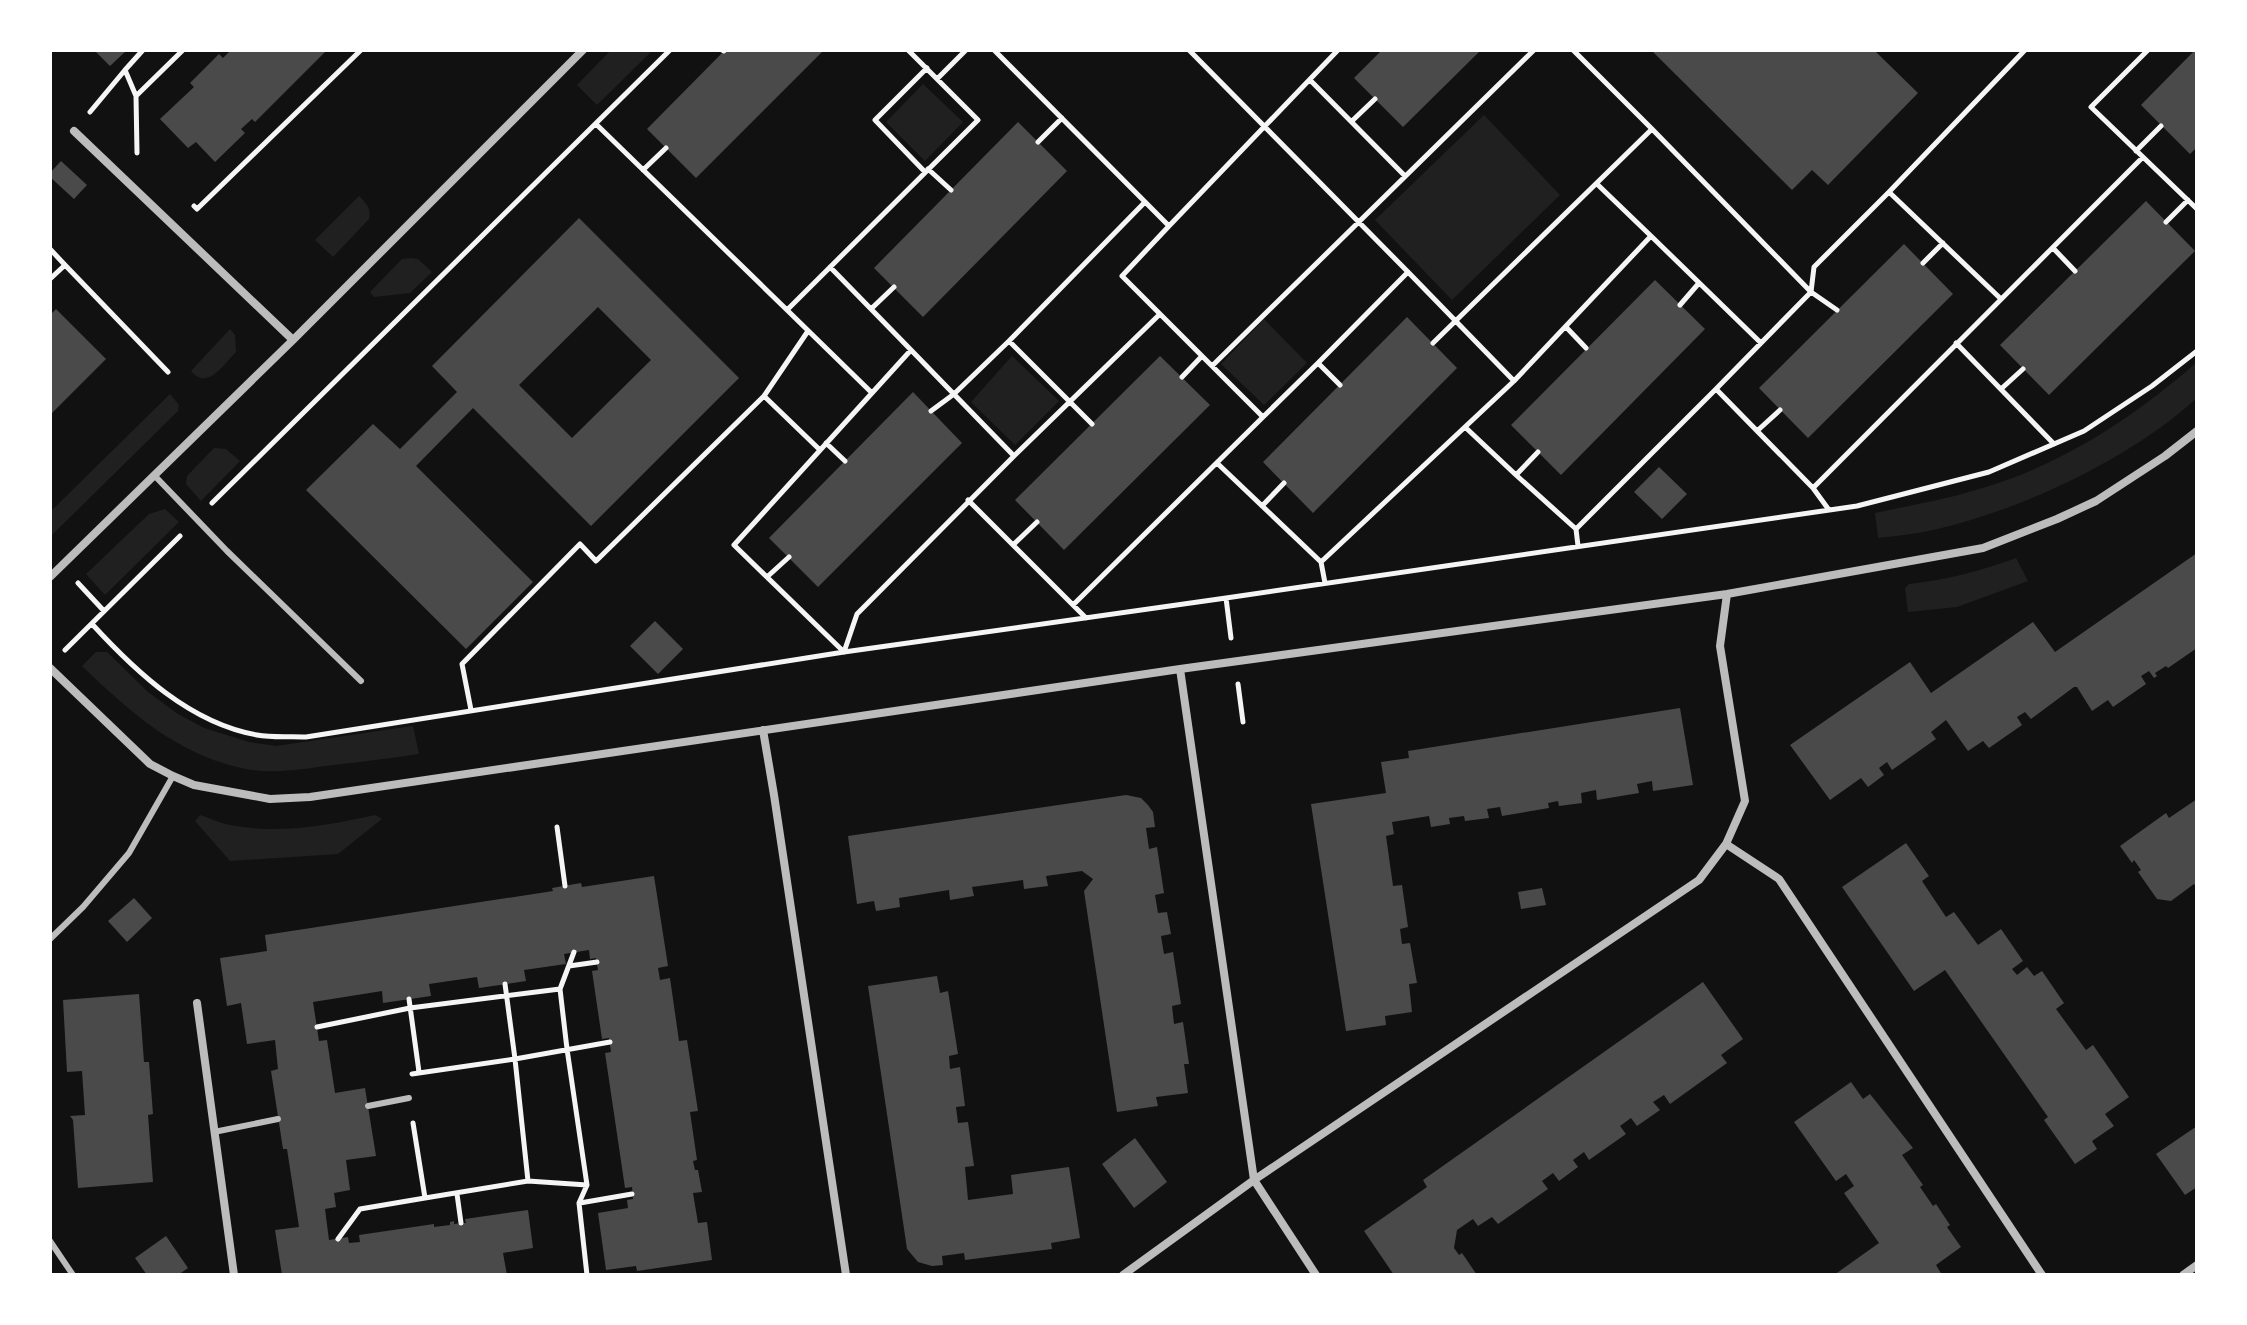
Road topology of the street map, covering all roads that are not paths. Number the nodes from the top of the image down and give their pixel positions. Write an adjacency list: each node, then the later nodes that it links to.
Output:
1 (583, 50): 3 (street)
2 (74, 131): 3 (street)
3 (293, 340): 5 (street)
4 (2197, 431): 7 (street)
5 (154, 475): 6 (street); 10 (lane)
6 (50, 577)
7 (1727, 594): 9 (street); 13 (street)
8 (50, 668): 12 (street)
9 (1180, 669): 11 (street); 20 (street)
10 (361, 681)
11 (763, 730): 12 (street); 25 (street)
12 (173, 776): 14 (lane)
13 (1726, 844): 20 (street); 28 (street)
14 (50, 939)
15 (197, 1003): 19 (street)
16 (409, 1098): 17 (lane)
17 (368, 1106)
18 (278, 1119): 19 (lane)
19 (214, 1132): 24 (street)
20 (1254, 1180): 26 (street); 27 (street)
21 (50, 1241): 23 (lane)
22 (2197, 1265): 29 (street)
23 (73, 1275)
24 (234, 1275)
25 (846, 1275)
26 (1123, 1275)
27 (1316, 1275)
28 (2042, 1275)
29 (2183, 1275)

